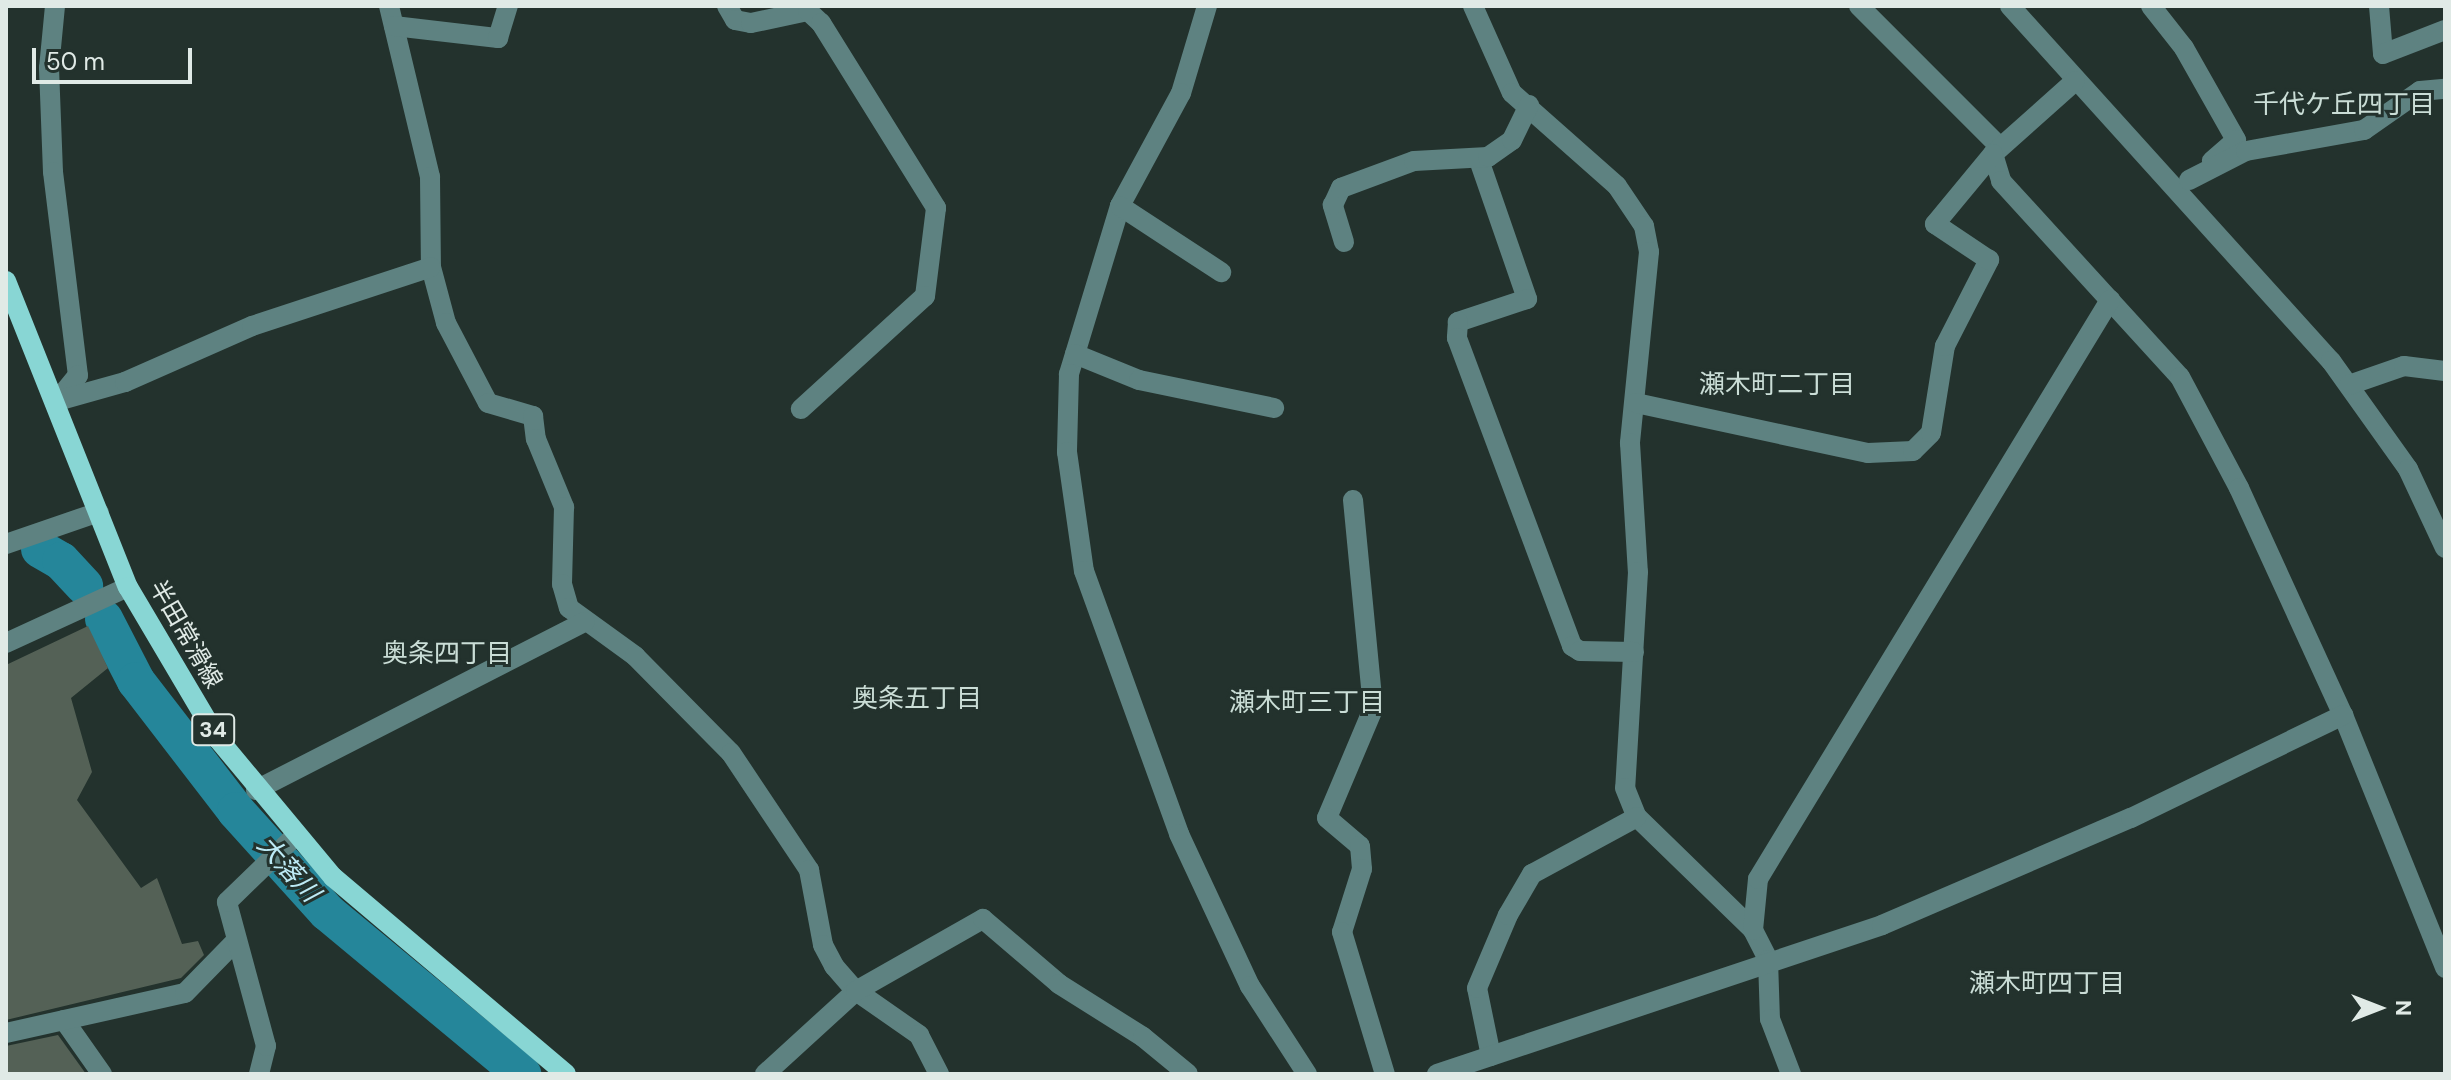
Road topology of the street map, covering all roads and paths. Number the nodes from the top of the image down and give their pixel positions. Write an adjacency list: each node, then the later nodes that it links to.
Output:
1 (55, 6): 27 (street)
2 (508, 6): 10 (street)
3 (727, 6): 30 (street)
4 (1207, 6): 18 (street)
5 (1473, 6): 14 (street)
6 (1859, 6): 15 (street)
7 (2010, 6): 12 (street)
8 (2151, 6): 17 (street)
9 (2379, 6): 11 (street)
10 (392, 16): 20 (street)
11 (2445, 30)
12 (2075, 81): 15 (street); 17 (street)
13 (2445, 89): 17 (street)
14 (1529, 105): 16 (street); 28 (street)
15 (1996, 150): 23 (street); 28 (street)
16 (1479, 160): 19 (street); 38 (street)
17 (2183, 185): 26 (street)
18 (1120, 206): 21 (street); 24 (street)
19 (1344, 242)
20 (431, 267): 27 (street); 36 (street)
21 (1221, 272)
22 (6, 281): 27 (main road, 半田常滑線 / 34)
23 (2110, 300): 39 (street); 43 (street)
24 (1075, 354): 29 (street); 57 (street)
25 (2445, 371): 26 (street)
26 (2349, 385): 34 (street)
27 (57, 401): 32 (main road, 半田常滑線 / 34)
28 (1636, 403): 38 (street)
29 (1274, 408)
30 (801, 409)
31 (1353, 500): 58 (street)
32 (99, 512): 33 (street); 35 (main road, 半田常滑線 / 34)
33 (10, 536)
34 (2445, 548)
35 (128, 587): 37 (street); 40 (main road, 半田常滑線 / 34)
36 (584, 622): 40 (street); 47 (street)
37 (6, 643)
38 (1634, 652): 41 (street)
39 (2343, 715): 45 (street); 46 (street)
40 (256, 790): 42 (main road, 半田常滑線 / 34)
41 (1637, 817): 43 (street); 50 (street)
42 (287, 843): 44 (street); 53 (main road, 半田常滑線 / 34)
43 (1753, 930): 45 (street)
44 (236, 941): 48 (street); 52 (street)
45 (1768, 960): 50 (street); 60 (street)
46 (2445, 968)
47 (856, 991): 54 (street); 55 (street); 56 (street)
48 (64, 1020): 49 (street); 51 (street)
49 (6, 1033)
50 (1491, 1056): 59 (street)
51 (102, 1074)
52 (259, 1074)
53 (566, 1074)
54 (765, 1074)
55 (939, 1074)
56 (1188, 1074)
57 (1307, 1074)
58 (1385, 1074)
59 (1437, 1074)
60 (1791, 1074)

